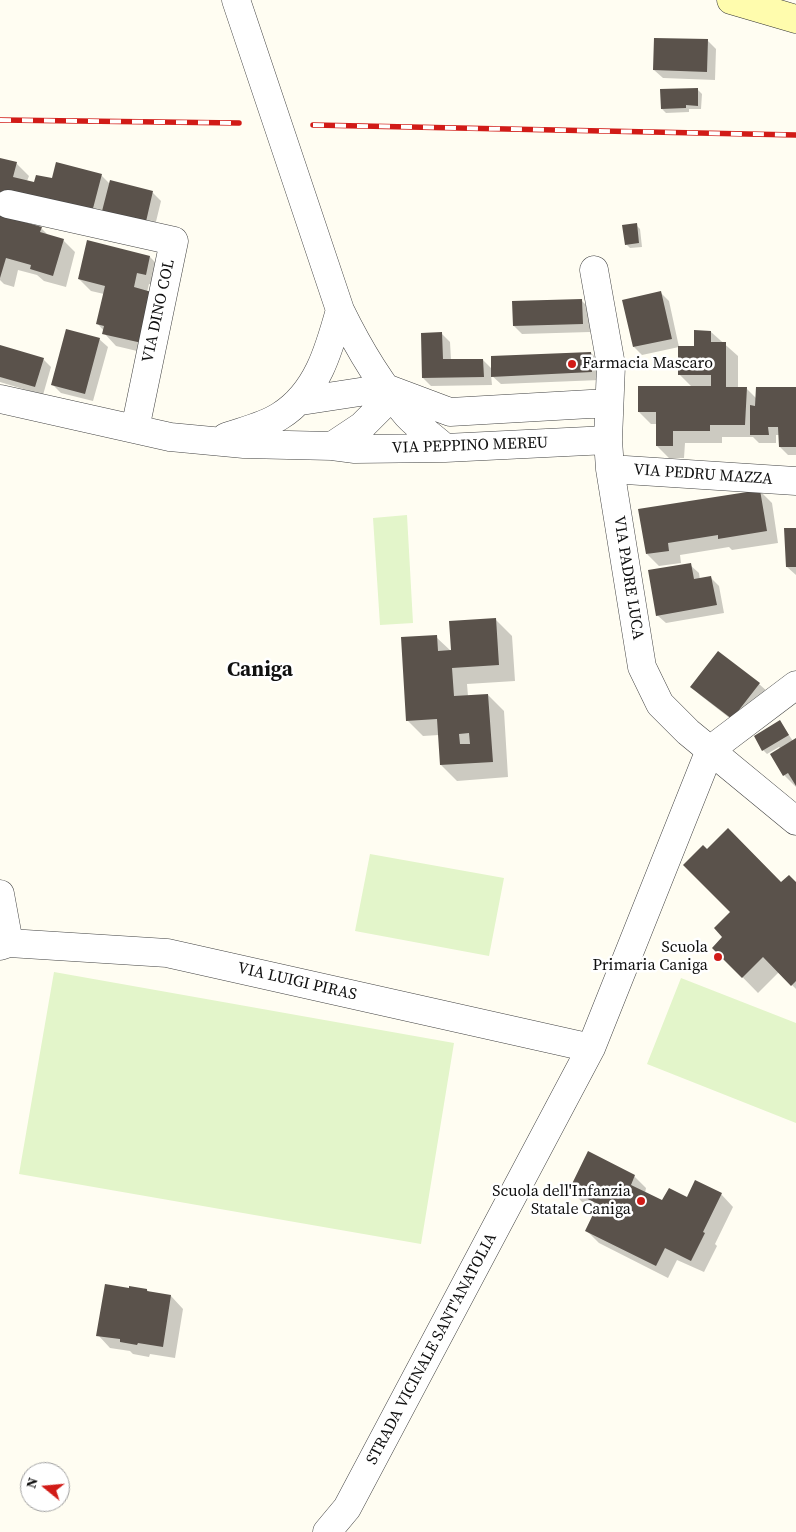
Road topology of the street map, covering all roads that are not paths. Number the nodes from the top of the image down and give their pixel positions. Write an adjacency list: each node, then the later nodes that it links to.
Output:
1 (731, 0): 3 (street)
2 (243, 7): 6 (street)
3 (796, 19)
4 (8, 204): 11 (street, VIA DINO COL)
5 (594, 270): 10 (street, VIA PADRE LUCA)
6 (340, 310): 7 (street); 9 (street, VIA PEPPINO MEREU)
7 (386, 388): 9 (street, VIA PEPPINO MEREU); 10 (street); 14 (street); 15 (street)
8 (0, 400): 11 (street, VIA PEPPINO MEREU)
9 (301, 401): 13 (street, VIA PEPPINO MEREU)
10 (608, 403): 12 (street, VIA PADRE LUCA)
11 (135, 429): 13 (street, VIA PEPPINO MEREU)
12 (608, 440): 15 (street, VIA PEPPINO MEREU); 16 (street, VIA PADRE LUCA)
13 (214, 441): 14 (street, VIA PEPPINO MEREU)
14 (332, 446): 15 (street, VIA PEPPINO MEREU)
15 (445, 448)
16 (610, 469): 17 (street, VIA PEDRU MAZZA); 19 (street, VIA PADRE LUCA)
17 (796, 481)
18 (796, 685): 19 (street)
19 (710, 750): 20 (street, VIA PADRE LUCA); 23 (street, STRADA VICINALE SANT'ANATOLIA)
20 (794, 816)
21 (0, 894): 22 (street)
22 (5, 944): 23 (street, VIA LUIGI PIRAS)
23 (591, 1048): 24 (street, STRADA VICINALE SANT'ANATOLIA)
24 (327, 1532)

